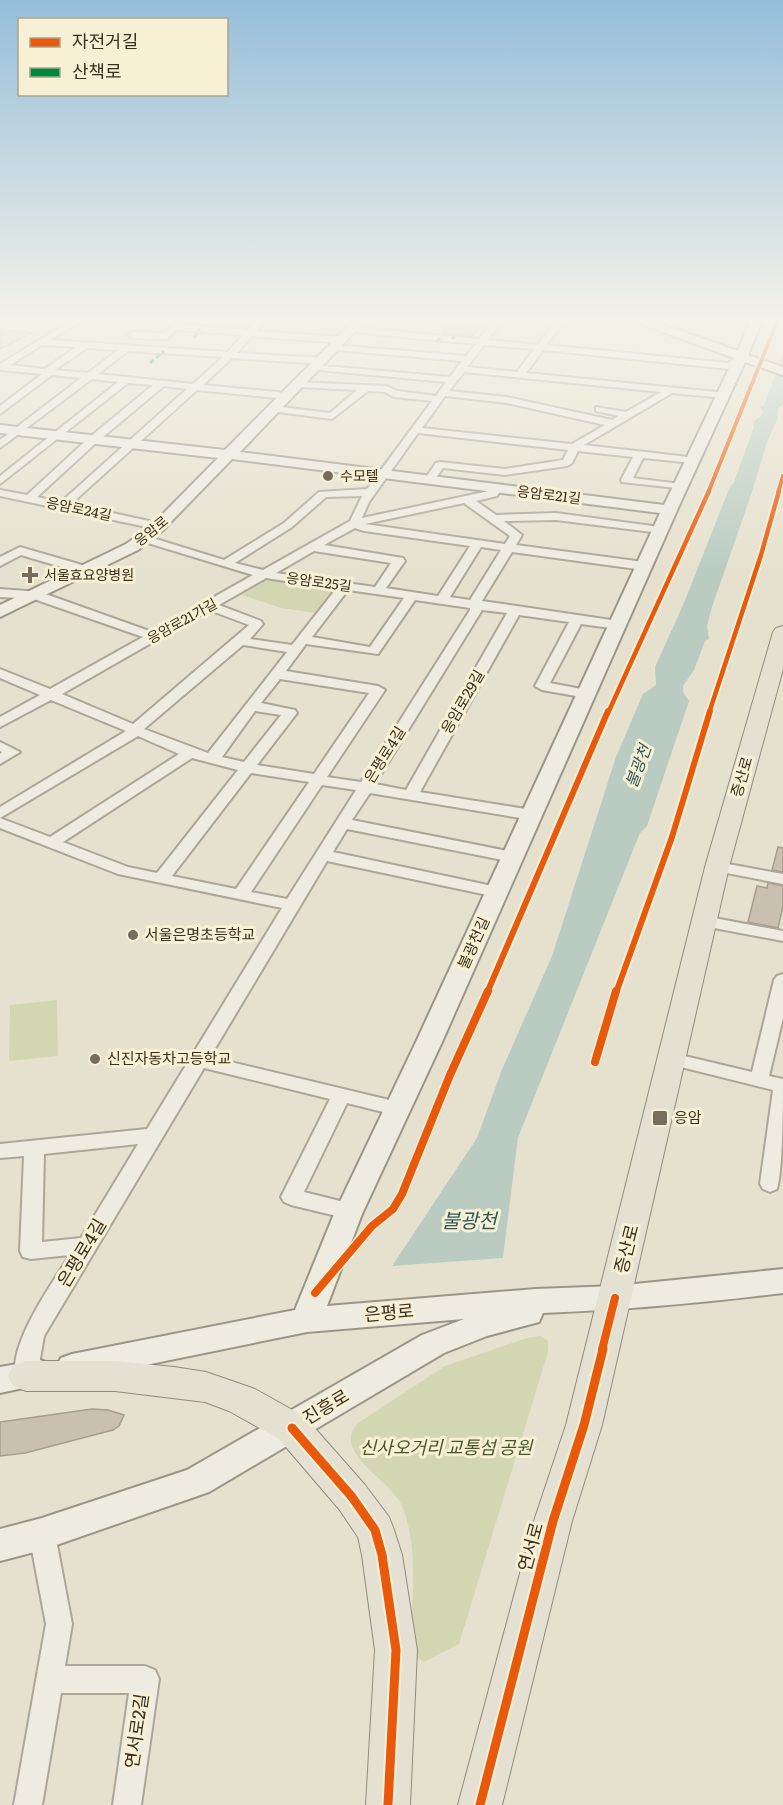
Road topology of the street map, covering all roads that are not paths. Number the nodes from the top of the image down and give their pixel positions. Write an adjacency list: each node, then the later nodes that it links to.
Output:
1 (54, 403): 17 (street)
2 (97, 403): 18 (street)
3 (138, 403): 19 (street)
4 (177, 403): 20 (street)
5 (279, 403): 12 (street, 응암로)
6 (347, 403): 12 (street)
7 (435, 403): 16 (street)
8 (522, 403): 14 (street)
9 (567, 403): 13 (street)
10 (649, 403): 13 (street)
11 (720, 403): 25 (street, 불광천길)
12 (273, 409): 24 (street, 응암로)
13 (628, 416): 14 (street)
14 (615, 424): 22 (street)
15 (0, 429): 17 (street, 응암로21길)
16 (415, 430): 22 (street); 26 (street)
17 (18, 431): 18 (street, 응암로21길); 21 (street)
18 (58, 435): 19 (street, 응암로21길); 28 (street)
19 (94, 440): 20 (street, 응암로21길); 33 (street)
20 (132, 444): 24 (street, 응암로21길); 35 (street)
21 (0, 445)
22 (574, 447): 23 (street); 27 (street, 응암로21길)
23 (640, 454): 25 (street); 29 (street)
24 (231, 455): 26 (street, 응암로21길); 39 (street, 응암로)
25 (693, 460): 29 (street, 불광천길)
26 (383, 474): 27 (street, 응암로21길); 31 (street)
27 (429, 480): 30 (street, 응암로21길)
28 (0, 481)
29 (681, 487): 36 (street, 불광천길)
30 (497, 489): 34 (street, 응암로21가길); 36 (street, 응암로21길)
31 (372, 492): 38 (street); 46 (street)
32 (0, 493): 33 (street, 응암로24길)
33 (29, 499): 35 (street, 응암로24길)
34 (466, 500): 37 (street); 38 (street, 응암로21가길)
35 (63, 506): 39 (street, 응암로24길)
36 (669, 510): 40 (street, 불광천길)
37 (494, 519): 40 (street); 44 (street)
38 (355, 523): 42 (street); 43 (street, 응암로21가길)
39 (157, 528): 41 (street, 응암로)
40 (660, 530): 47 (street, 불광천길)
41 (142, 538): 46 (street, 응암로25길); 48 (street, 응암로)
42 (478, 543): 44 (street); 55 (street)
43 (312, 547): 49 (street, 응암로21가길); 51 (street)
44 (510, 547): 47 (street); 56 (street)
45 (0, 562): 48 (street)
46 (227, 563): 49 (street, 응암로25길)
47 (644, 566): 61 (street, 불광천길)
48 (85, 570): 53 (street, 응암로)
49 (266, 574): 50 (street, 응암로25길); 57 (street, 응암로21가길)
50 (345, 586): 51 (street, 응암로25길); 64 (street)
51 (378, 591): 54 (street, 응암로25길)
52 (0, 593): 53 (street)
53 (36, 595): 59 (street, 응암로); 62 (street)
54 (412, 596): 55 (street, 응암로25길); 64 (street)
55 (442, 600): 56 (street, 응암로25길)
56 (476, 605): 58 (street, 응암로25길); 79 (street, 은평로4길)
57 (210, 606): 62 (street, 응암로21가길); 63 (street)
58 (515, 610): 60 (street, 응암로25길); 80 (street, 응암로29길)
59 (0, 612)
60 (577, 619): 61 (street, 응암로25길); 69 (street)
61 (618, 625): 69 (street, 불광천길)
62 (154, 637): 68 (street, 응암로21가길)
63 (240, 641): 64 (street); 72 (street)
64 (299, 645): 67 (street)
65 (781, 649): 88 (main road, 증산로)
66 (0, 673): 68 (street)
67 (277, 674): 70 (street); 78 (street)
68 (51, 694): 71 (street, 응암로21가길); 72 (street)
69 (587, 694): 82 (street, 불광천길)
70 (252, 706): 76 (street); 77 (street)
71 (0, 723)
72 (136, 731): 74 (street); 81 (street)
73 (0, 746): 75 (street)
74 (190, 753): 76 (street); 85 (street)
75 (0, 760)
76 (214, 760): 77 (street)
77 (249, 768): 78 (street); 89 (street)
78 (321, 779): 79 (street); 92 (street)
79 (365, 786): 80 (street); 84 (street, 은평로4길)
80 (411, 794): 82 (street)
81 (0, 813)
82 (532, 815): 87 (street, 불광천길)
83 (0, 823): 85 (street)
84 (342, 823): 86 (street, 은평로4길); 87 (street)
85 (51, 843): 89 (street)
86 (322, 855): 91 (street); 93 (street, 은평로4길)
87 (513, 857): 91 (street, 불광천길)
88 (717, 867): 90 (street); 94 (main road, 증산로)
89 (161, 879): 92 (street)
90 (783, 879)
91 (497, 892): 102 (street, 불광천길)
92 (241, 894): 93 (street)
93 (292, 904): 98 (street, 은평로4길)
94 (704, 921): 95 (street); 97 (main road, 증산로)
95 (783, 936)
96 (783, 980): 99 (street)
97 (672, 1059): 99 (street); 110 (main road, 증산로)
98 (198, 1060): 101 (street); 103 (street, 은평로4길)
99 (759, 1080): 100 (street)
100 (783, 1086): 106 (street)
101 (341, 1095): 102 (street); 107 (street)
102 (399, 1109): 107 (street, 불광천길)
103 (153, 1134): 104 (street); 108 (street, 은평로4길)
104 (34, 1147): 105 (street); 108 (street)
105 (0, 1151)
106 (770, 1184)
107 (349, 1211): 111 (street, 불광천길)
108 (87, 1245): 112 (street, 은평로4길)
109 (783, 1281): 110 (street, 은평로)
110 (615, 1298): 111 (street, 은평로); 113 (street, 진흥로); 120 (main road, 연서로)
111 (307, 1320): 112 (street, 은평로)
112 (13, 1378): 113 (main road)
113 (292, 1428): 114 (street, 진흥로); 119 (main road)
114 (42, 1534): 115 (street, 진흥로); 116 (street)
115 (0, 1545)
116 (50, 1680): 117 (street); 118 (street, 연서로2길)
117 (28, 1805)
118 (127, 1805)
119 (388, 1805)
120 (480, 1805)

